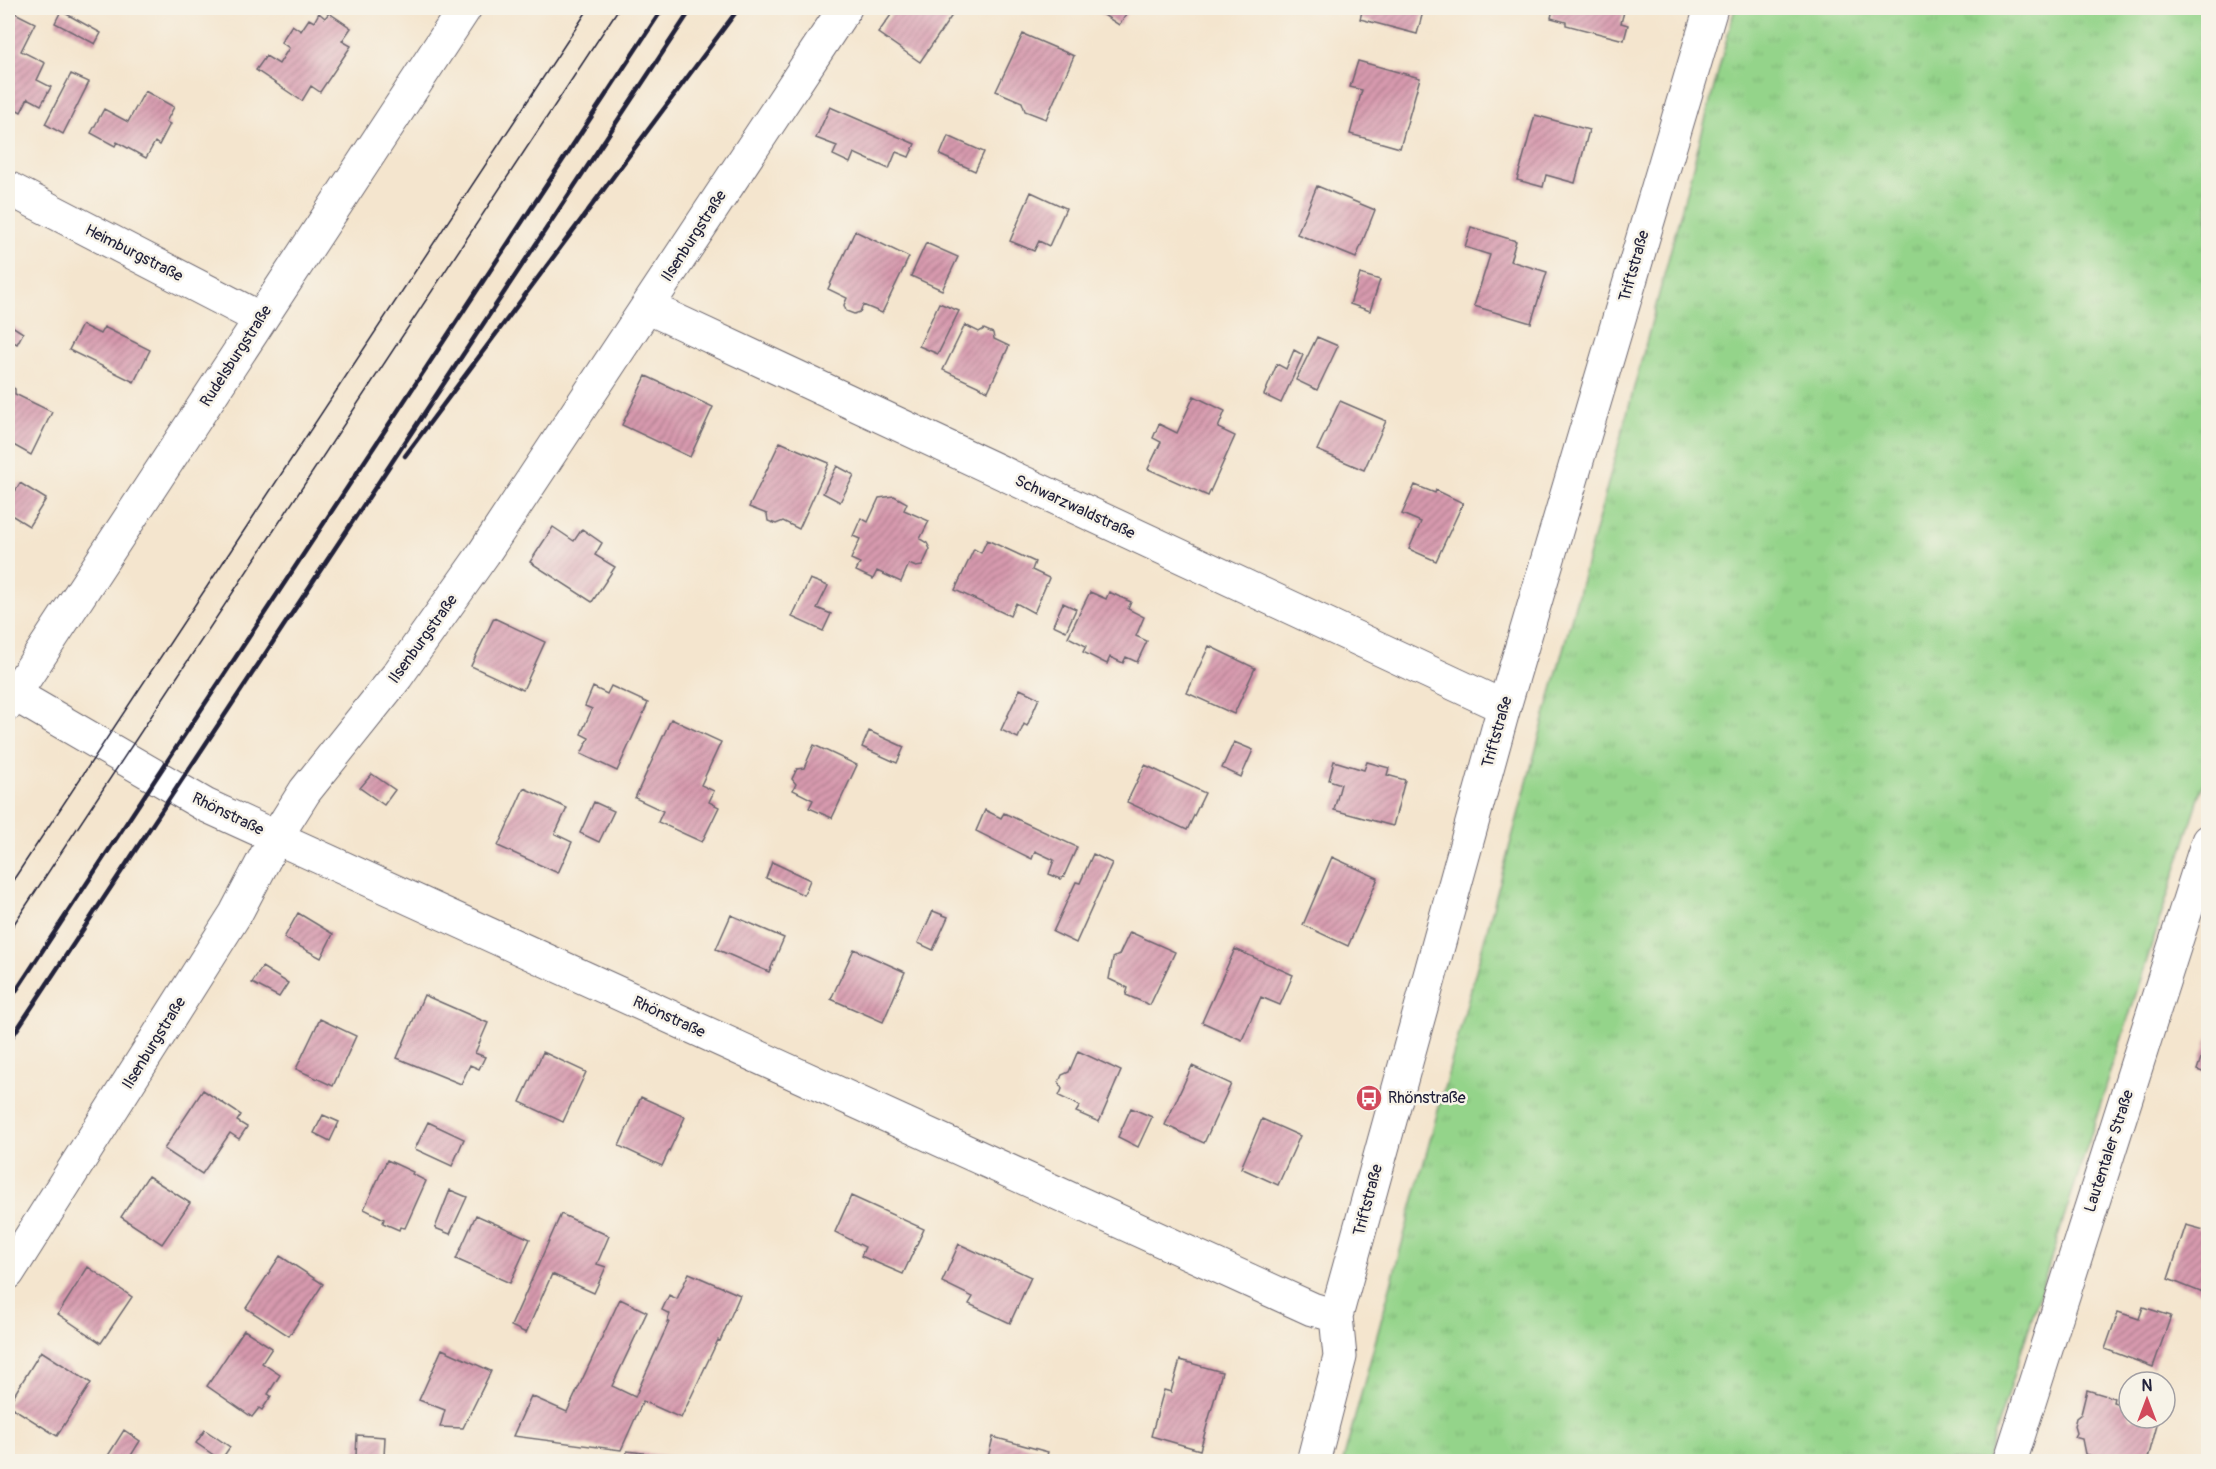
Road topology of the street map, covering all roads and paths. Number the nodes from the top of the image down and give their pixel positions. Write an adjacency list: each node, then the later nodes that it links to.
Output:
1 (465, 8): 6 (street, Rudelsburgstraße)
2 (845, 8): 5 (street, Ilsenburgstraße)
3 (1711, 8): 8 (street, Triftstraße)
4 (8, 188): 6 (street, Heimburgstraße)
5 (647, 308): 8 (street, Schwarzwaldstraße); 9 (street, Ilsenburgstraße)
6 (261, 319): 7 (street, Rudelsburgstraße)
7 (11, 699): 9 (street, Rhönstraße)
8 (1504, 706): 12 (street, Triftstraße)
9 (276, 837): 11 (street, Ilsenburgstraße); 12 (street, Rhönstraße)
10 (2208, 841): 14 (street, Lautentaler Straße)
11 (8, 1273)
12 (1336, 1316): 13 (street, Triftstraße)
13 (1313, 1461)
14 (2010, 1461)

